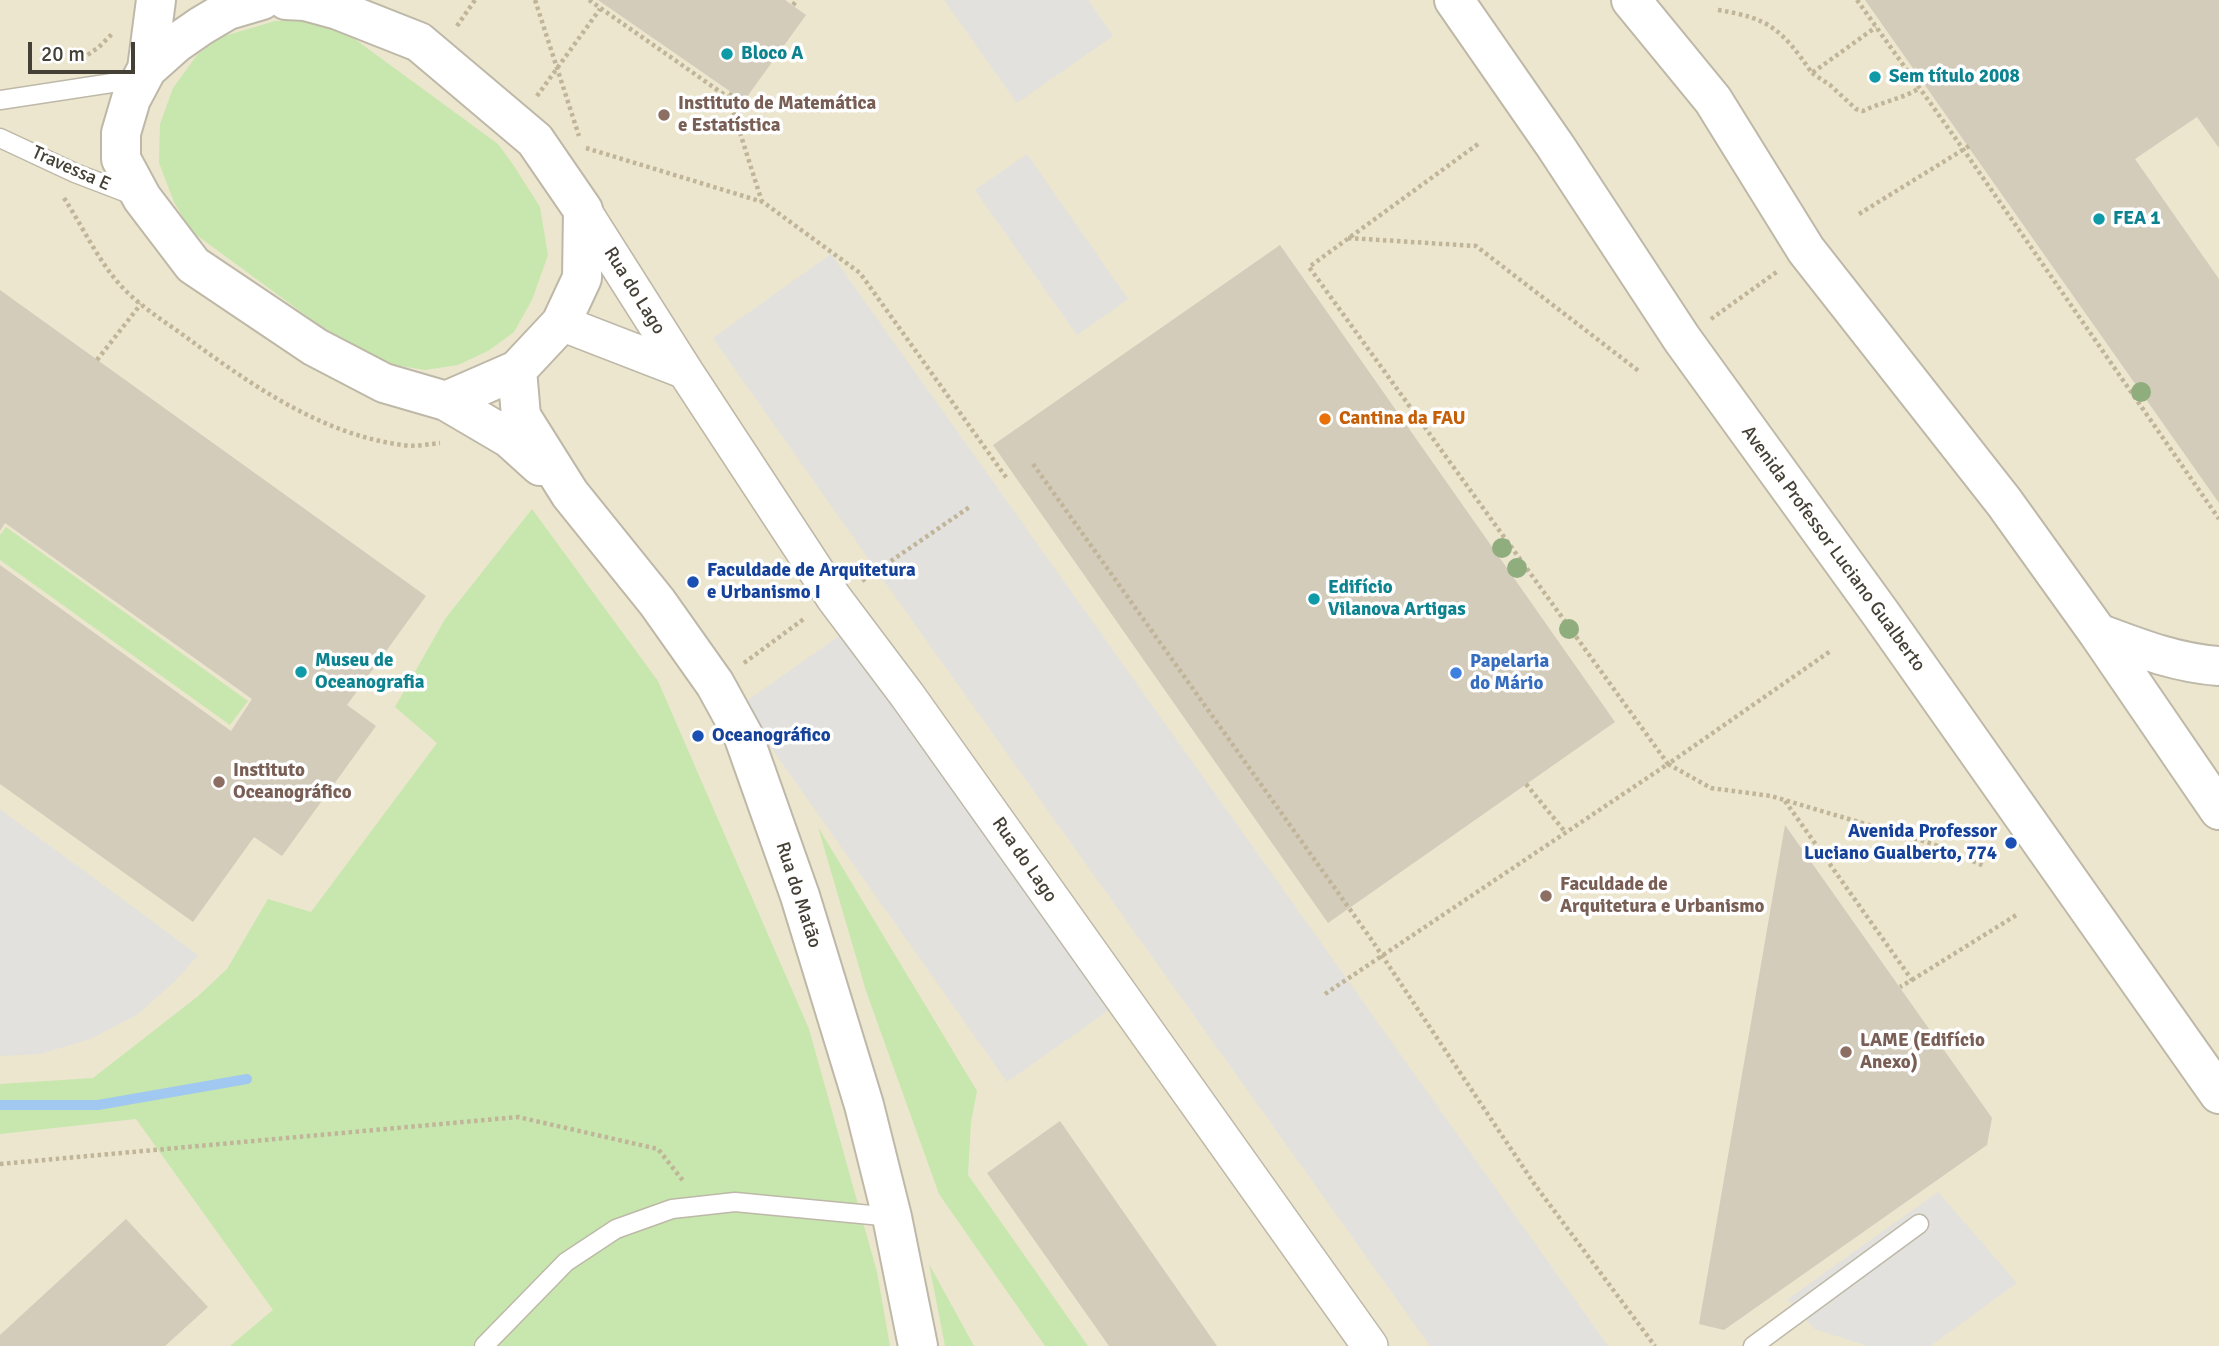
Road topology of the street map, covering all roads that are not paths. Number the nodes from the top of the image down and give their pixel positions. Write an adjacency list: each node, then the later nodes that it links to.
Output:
1 (156, 0): 8 (street)
2 (262, 0): 8 (street)
3 (286, 0): 7 (street)
4 (369, 0): 7 (street)
5 (1454, 0): 21 (street, Avenida Professor Luciano Gualberto)
6 (1631, 0): 18 (street)
7 (419, 42): 12 (street)
8 (144, 74): 9 (lane); 11 (street, Rua do Matão)
9 (0, 100)
10 (0, 138): 11 (lane, Travessa E)
11 (142, 198): 16 (street, Rua do Matão)
12 (583, 210): 13 (street); 15 (street, Rua do Lago)
13 (561, 323): 14 (street); 15 (street, Rua do Lago)
14 (517, 370): 16 (street); 17 (street, Rua do Matão)
15 (685, 371): 26 (street, Rua do Lago)
16 (446, 401): 17 (street, Rua do Matão)
17 (570, 494): 22 (street, Rua do Matão)
18 (2098, 632): 19 (street); 20 (street)
19 (2219, 666)
20 (2219, 810)
21 (2219, 1094)
22 (892, 1217): 24 (lane); 25 (street, Rua do Matão)
23 (1919, 1224): 27 (lane)
24 (484, 1346)
25 (918, 1346)
26 (1370, 1346)
27 (1753, 1346)

